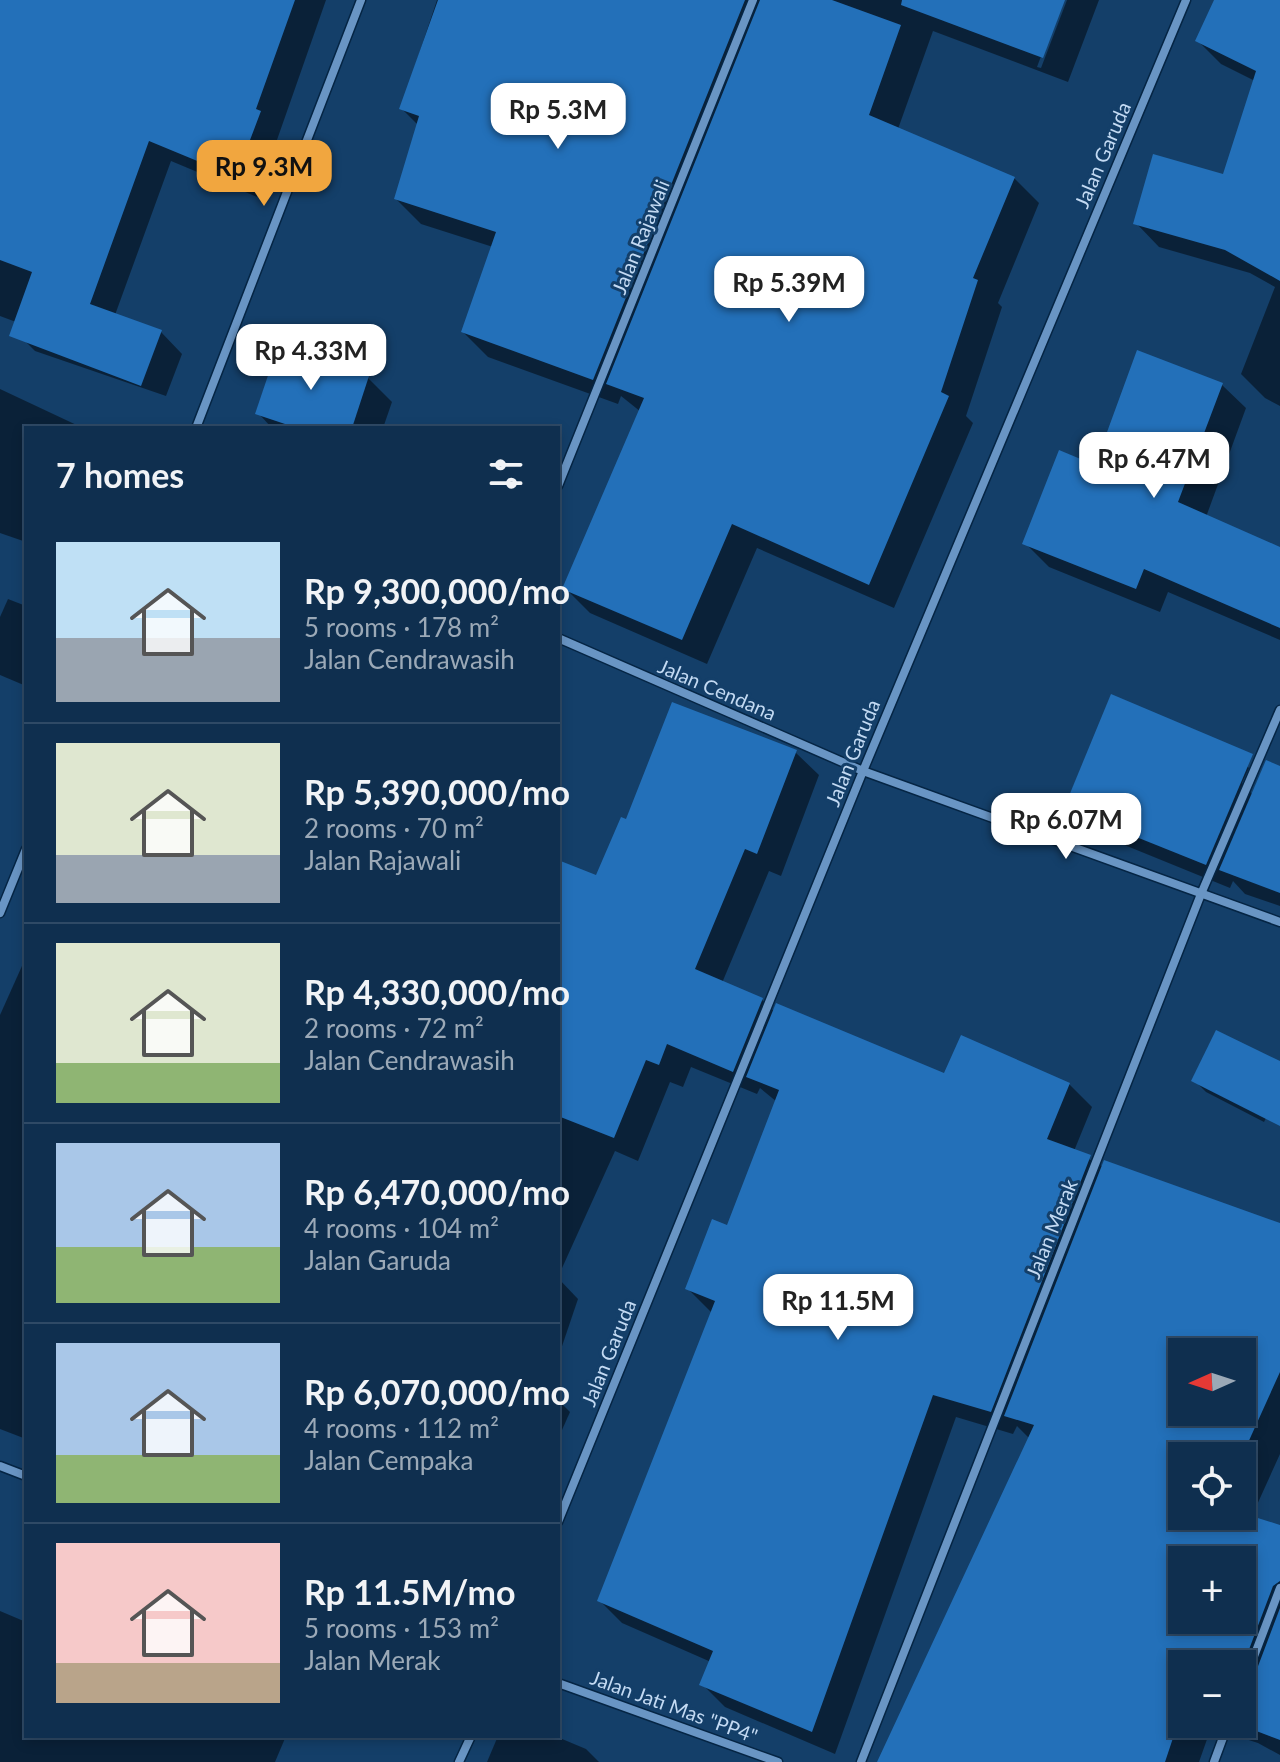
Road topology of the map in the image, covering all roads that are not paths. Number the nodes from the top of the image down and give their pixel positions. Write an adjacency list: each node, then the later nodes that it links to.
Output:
1 (361, 0): 4 (street)
2 (753, 0): 5 (street, Jalan Rajawali)
3 (1186, 0): 8 (street, Jalan Garuda)
4 (197, 426)
5 (560, 481)
6 (560, 639): 8 (street, Jalan Cendana)
7 (1280, 710): 10 (street, Jalan Merak)
8 (863, 771): 10 (street, Jalan Cendana); 15 (street, Jalan Garuda)
9 (24, 854): 11 (street)
10 (1201, 894): 12 (street, Jalan Cendana); 23 (street, Jalan Merak)
11 (0, 913)
12 (1280, 922)
13 (0, 1466): 14 (street)
14 (24, 1475)
15 (560, 1517)
16 (1280, 1588): 17 (street)
17 (1256, 1651)
18 (560, 1684): 22 (street, Jalan Jati Mas "PP4")
19 (470, 1738): 21 (street)
20 (1223, 1738): 24 (street)
21 (459, 1762)
22 (778, 1762)
23 (861, 1762)
24 (1214, 1762)

